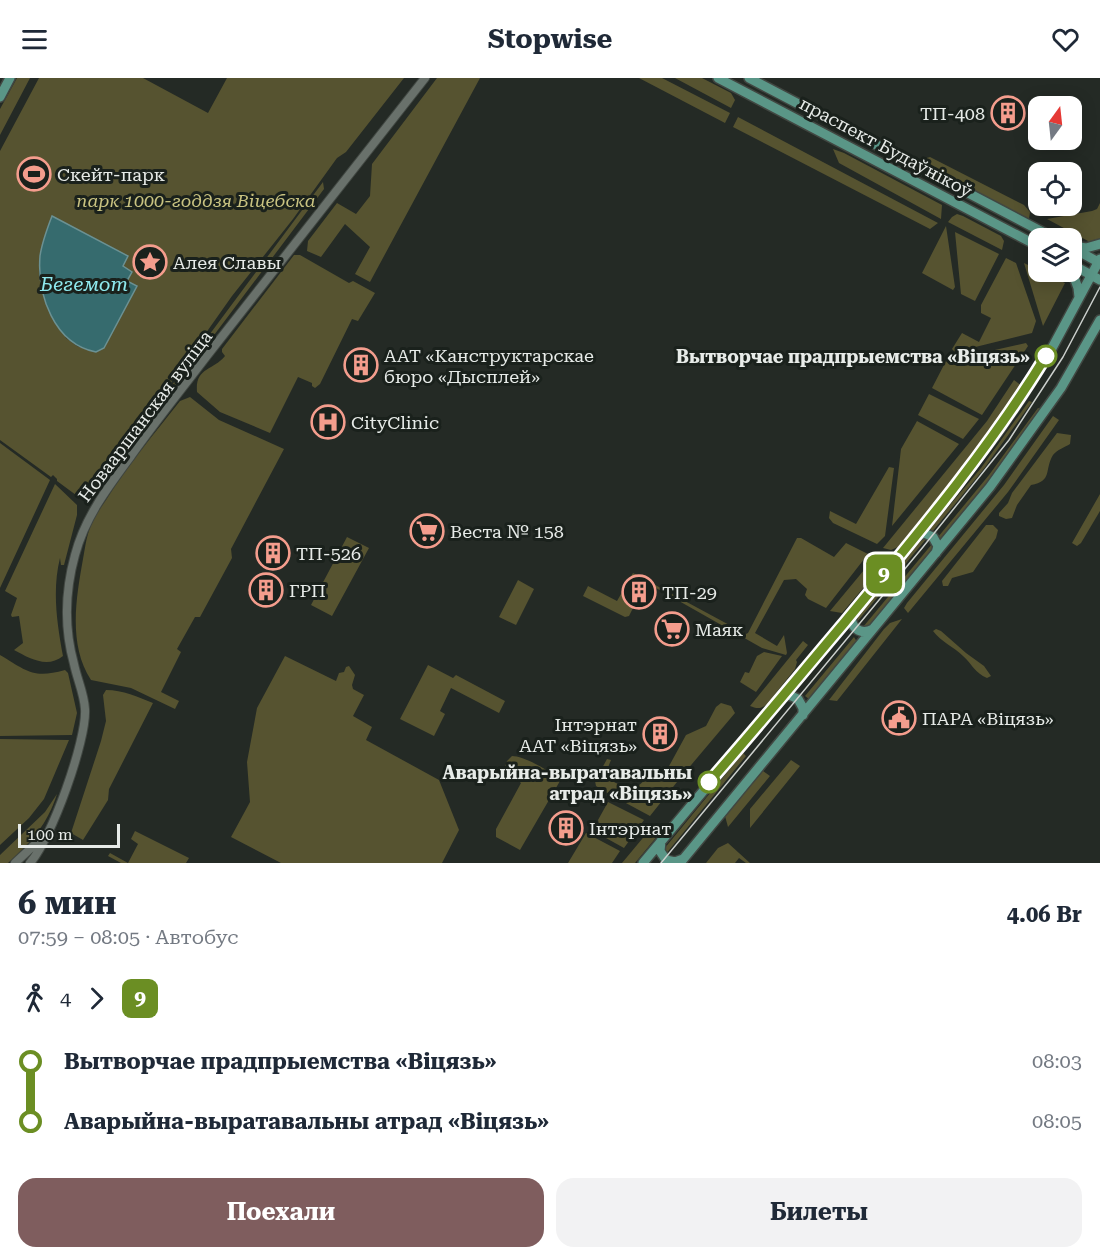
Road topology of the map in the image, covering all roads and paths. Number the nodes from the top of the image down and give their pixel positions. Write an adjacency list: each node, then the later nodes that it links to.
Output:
1 (10, 78): 6 (main road)
2 (425, 78): 28 (street, Новааршанская вуліца)
3 (718, 78): 5 (main road, праспект Будаўнікоў)
4 (751, 79): 5 (street); 7 (main road, праспект Будаўнікоў)
5 (746, 93): 8 (main road, праспект Будаўнікоў)
6 (0, 97)
7 (824, 117): 8 (street); 9 (main road, праспект Будаўнікоў)
8 (817, 130): 10 (main road, праспект Будаўнікоў)
9 (957, 188): 10 (street); 11 (main road, праспект Будаўнікоў)
10 (951, 201): 12 (main road, праспект Будаўнікоў)
11 (1035, 228)
12 (1028, 241)
13 (1100, 244): 14 (main road)
14 (1082, 248)
15 (1082, 252): 16 (main road)
16 (1099, 261): 18 (main road)
17 (1082, 270): 18 (main road)
18 (1096, 277): 20 (main road)
19 (1076, 282): 20 (main road)
20 (1079, 297): 22 (main road)
21 (1100, 320): 23 (main road)
22 (916, 537): 23 (main road); 24 (main road)
23 (936, 553): 25 (main road)
24 (852, 613): 25 (main road); 26 (main road)
25 (873, 629): 27 (main road)
26 (782, 697): 27 (main road); 29 (main road)
27 (803, 715): 30 (main road)
28 (50, 831): 32 (street, Новааршанская вуліца); 33 (street, Новааршанская вуліца)
29 (661, 841): 30 (main road); 31 (main road)
30 (682, 861)
31 (644, 862): 34 (main road)
32 (15, 863)
33 (30, 863)
34 (663, 863)

